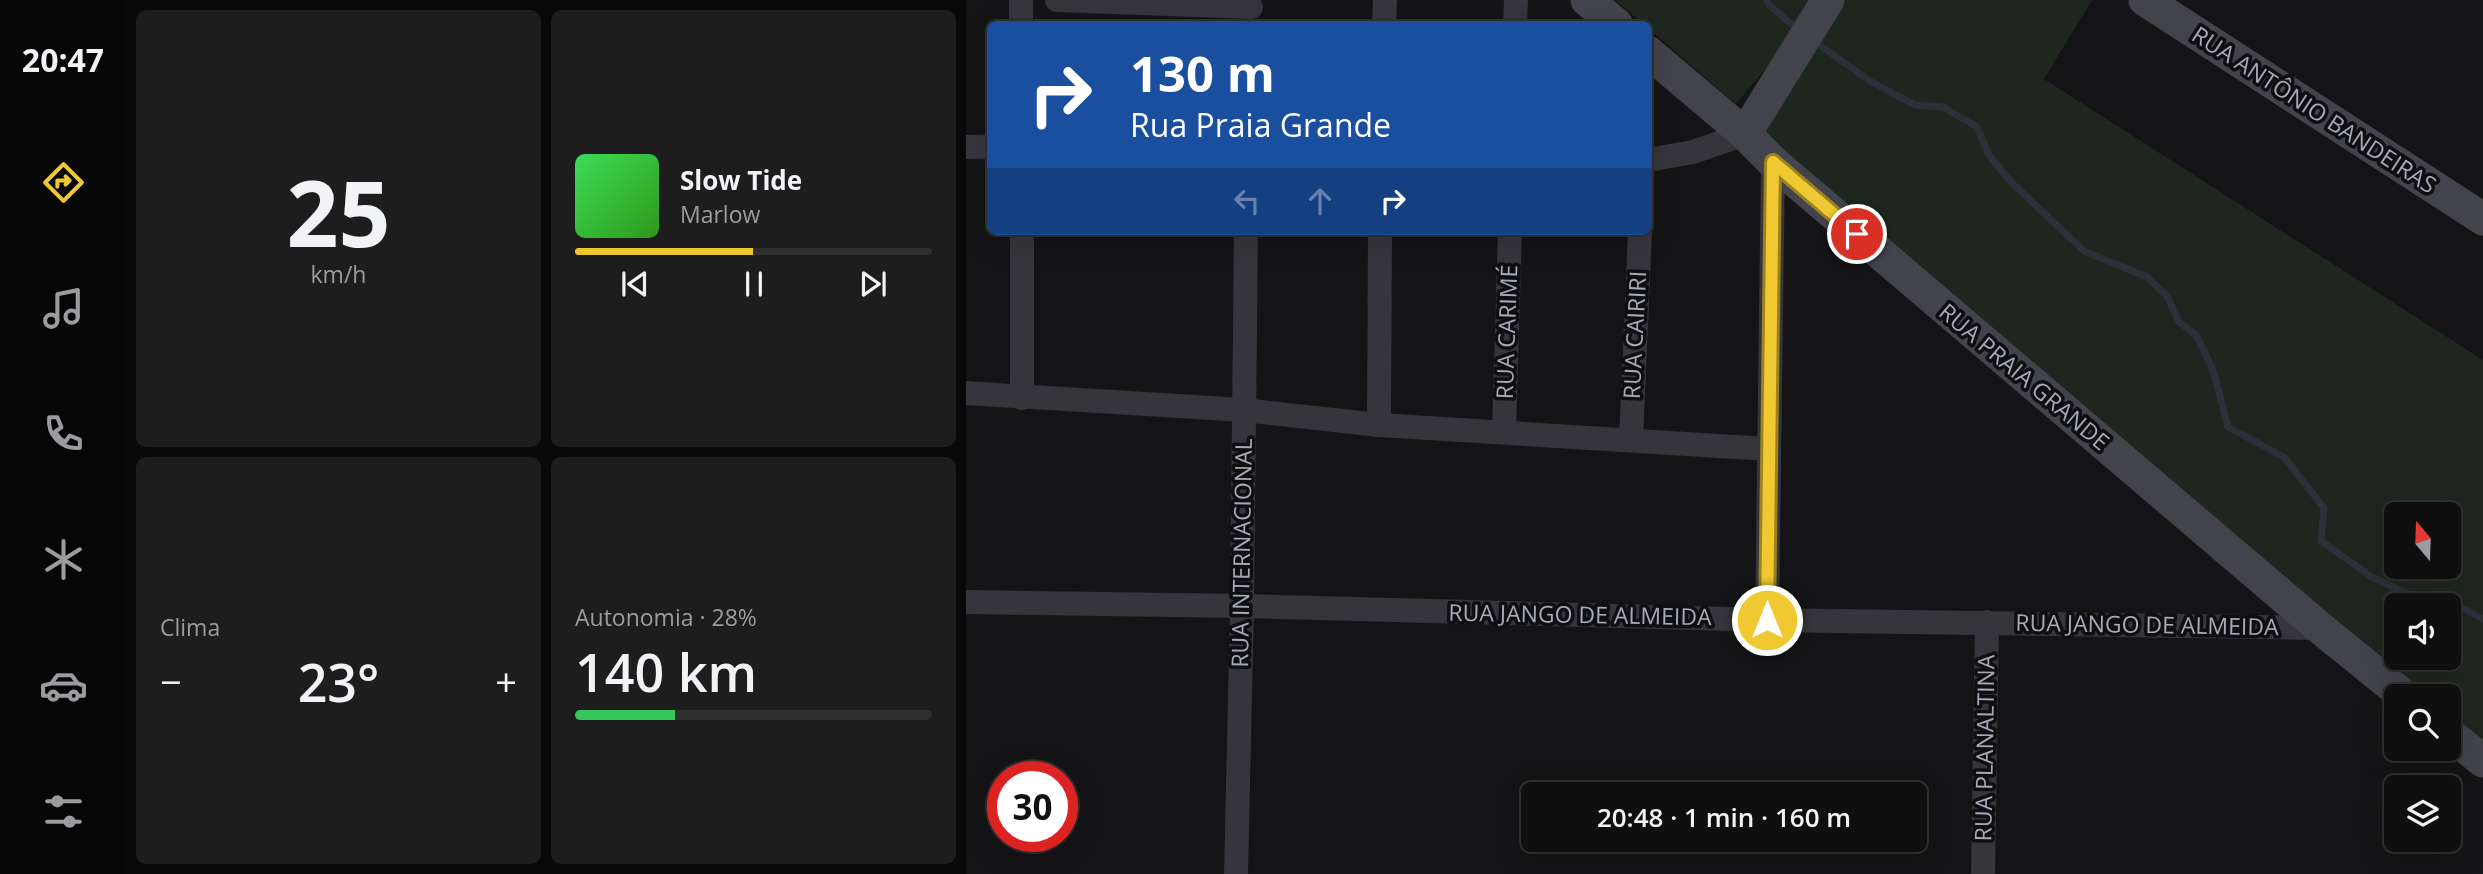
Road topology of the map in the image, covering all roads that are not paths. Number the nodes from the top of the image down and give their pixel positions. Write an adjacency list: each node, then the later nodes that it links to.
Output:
1 (1021, 0): 9 (street)
2 (1057, 0): 8 (street)
3 (1385, 0): 10 (street)
4 (1516, 0): 11 (street)
5 (1587, 0): 12 (street)
6 (2145, 0): 19 (street, RUA ANTÔNIO BANDEIRAS)
7 (1825, 5): 14 (street)
8 (1251, 10)
9 (1021, 21)
10 (1384, 21)
11 (1515, 21)
12 (1612, 21)
13 (1652, 55): 14 (street, RUA PRAIA GRANDE)
14 (1745, 134): 17 (street); 18 (street, RUA PRAIA GRANDE)
15 (966, 147): 16 (street)
16 (987, 147)
17 (1652, 159)
18 (1773, 162): 31 (street); 36 (street, RUA PRAIA GRANDE)
19 (2483, 219)
20 (1022, 235): 26 (street)
21 (1246, 235): 27 (street, RUA INTERNACIONAL)
22 (1380, 235): 28 (street)
23 (1510, 235): 29 (street, RUA CARIMÉ)
24 (1640, 235): 30 (street, RUA CAIRIRI)
25 (966, 393): 26 (street)
26 (1022, 398): 27 (street)
27 (1243, 410): 28 (street); 33 (street, RUA INTERNACIONAL)
28 (1379, 425): 29 (street)
29 (1504, 432): 30 (street)
30 (1631, 440): 31 (street)
31 (1768, 449): 34 (street)
32 (966, 602): 33 (street, RUA JANGO DE ALMEIDA)
33 (1242, 607): 34 (street, RUA JANGO DE ALMEIDA); 40 (street, RUA INTERNACIONAL)
34 (1767, 620): 35 (street, RUA JANGO DE ALMEIDA)
35 (1987, 622): 36 (street, RUA JANGO DE ALMEIDA); 41 (street, RUA PLANALTINA)
36 (2320, 628): 37 (street, RUA PRAIA GRANDE)
37 (2389, 684)
38 (2461, 743): 39 (street)
39 (2483, 761)
40 (1236, 874)
41 (1983, 874)

